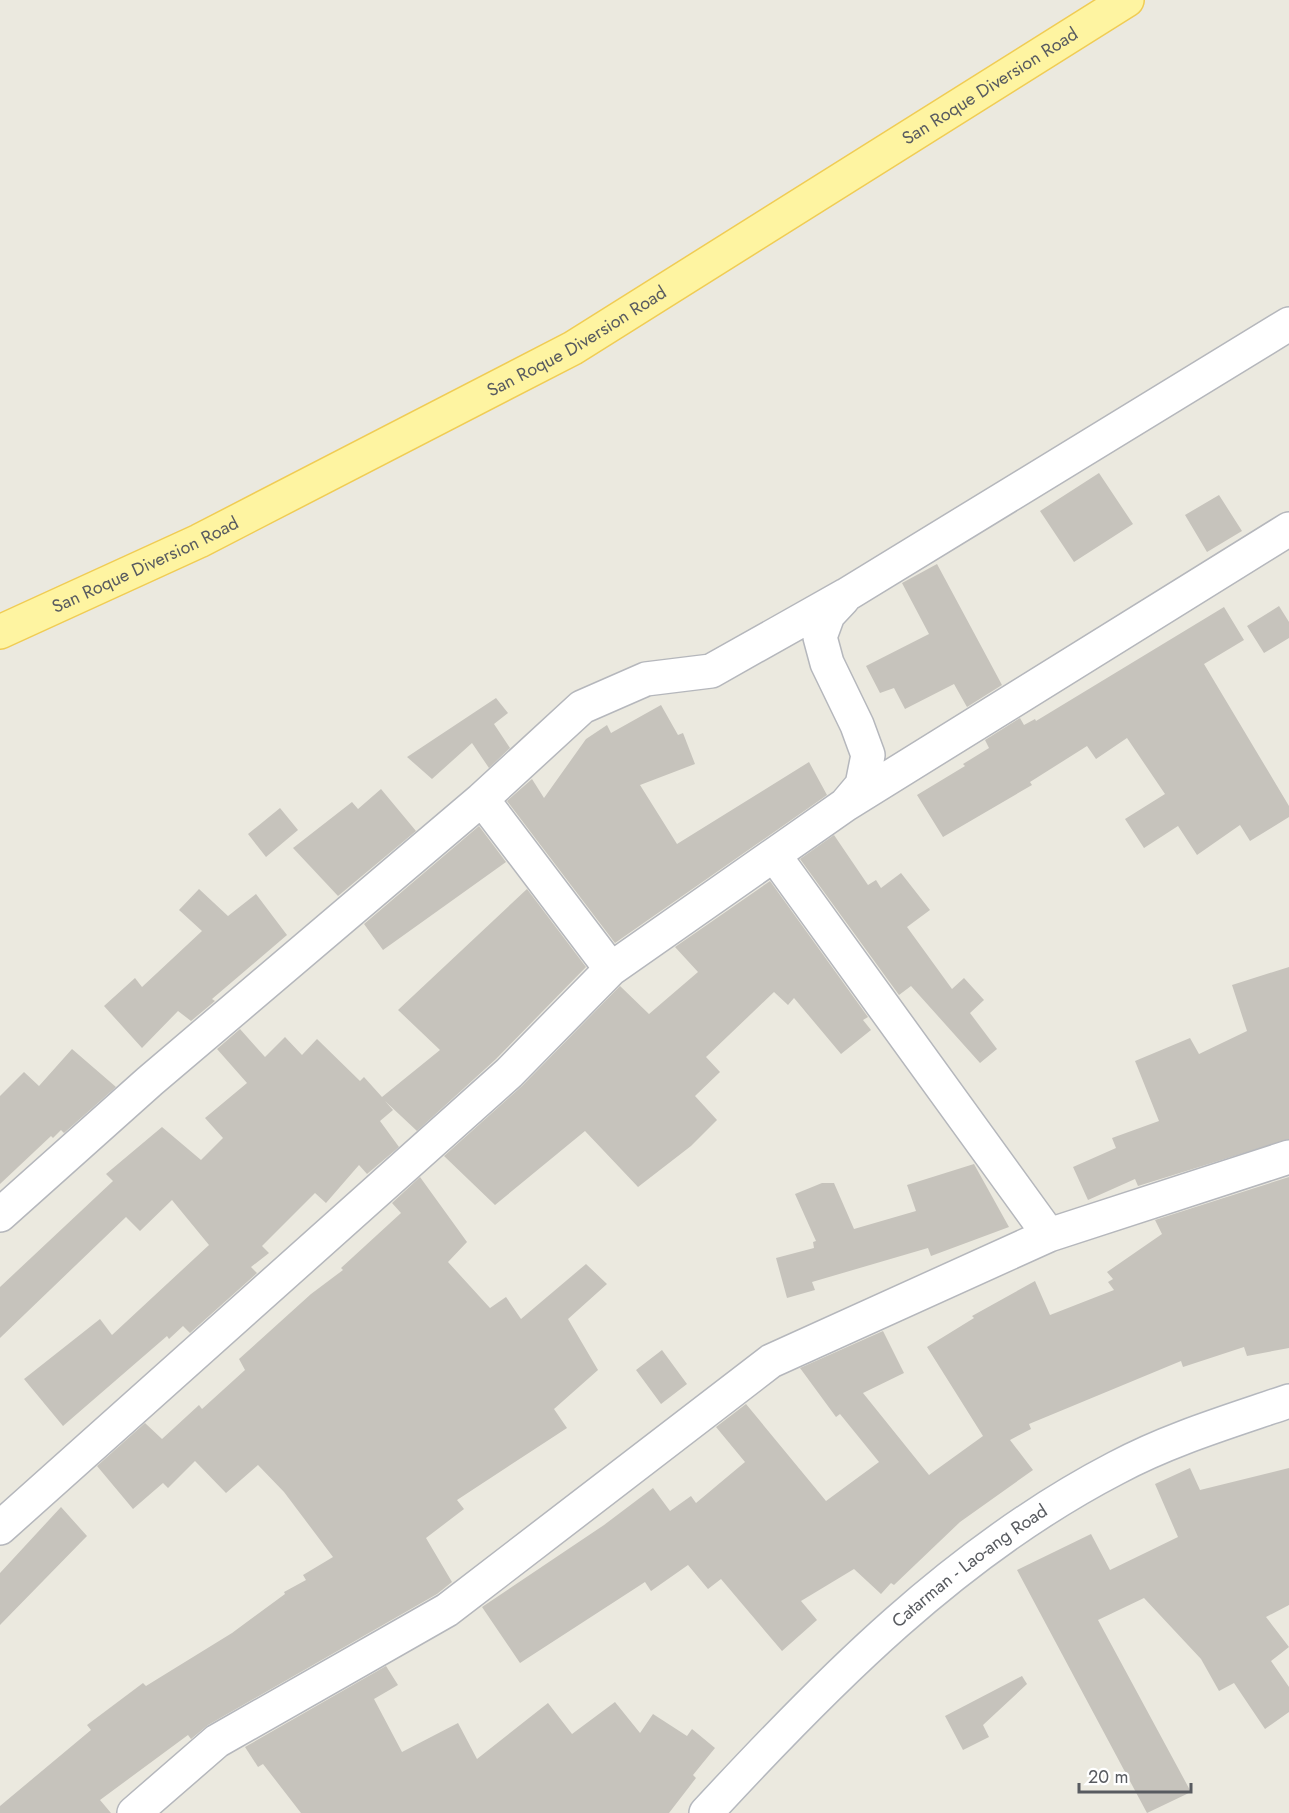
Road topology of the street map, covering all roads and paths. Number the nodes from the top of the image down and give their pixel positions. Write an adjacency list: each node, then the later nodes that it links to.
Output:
1 (1127, 0): 5 (main road, San Roque Diversion Road)
2 (1289, 324): 4 (street)
3 (1289, 529): 7 (street)
4 (846, 595): 6 (street); 7 (street)
5 (0, 632)
6 (482, 799): 9 (street); 11 (street)
7 (845, 805): 8 (street)
8 (774, 855): 9 (street); 12 (street)
9 (611, 969): 14 (street)
10 (1289, 1157): 12 (street)
11 (0, 1215)
12 (1049, 1234): 15 (street)
13 (1289, 1401): 16 (street, Catarman - Lao-ang Road)
14 (0, 1528)
15 (134, 1813)
16 (706, 1813)

